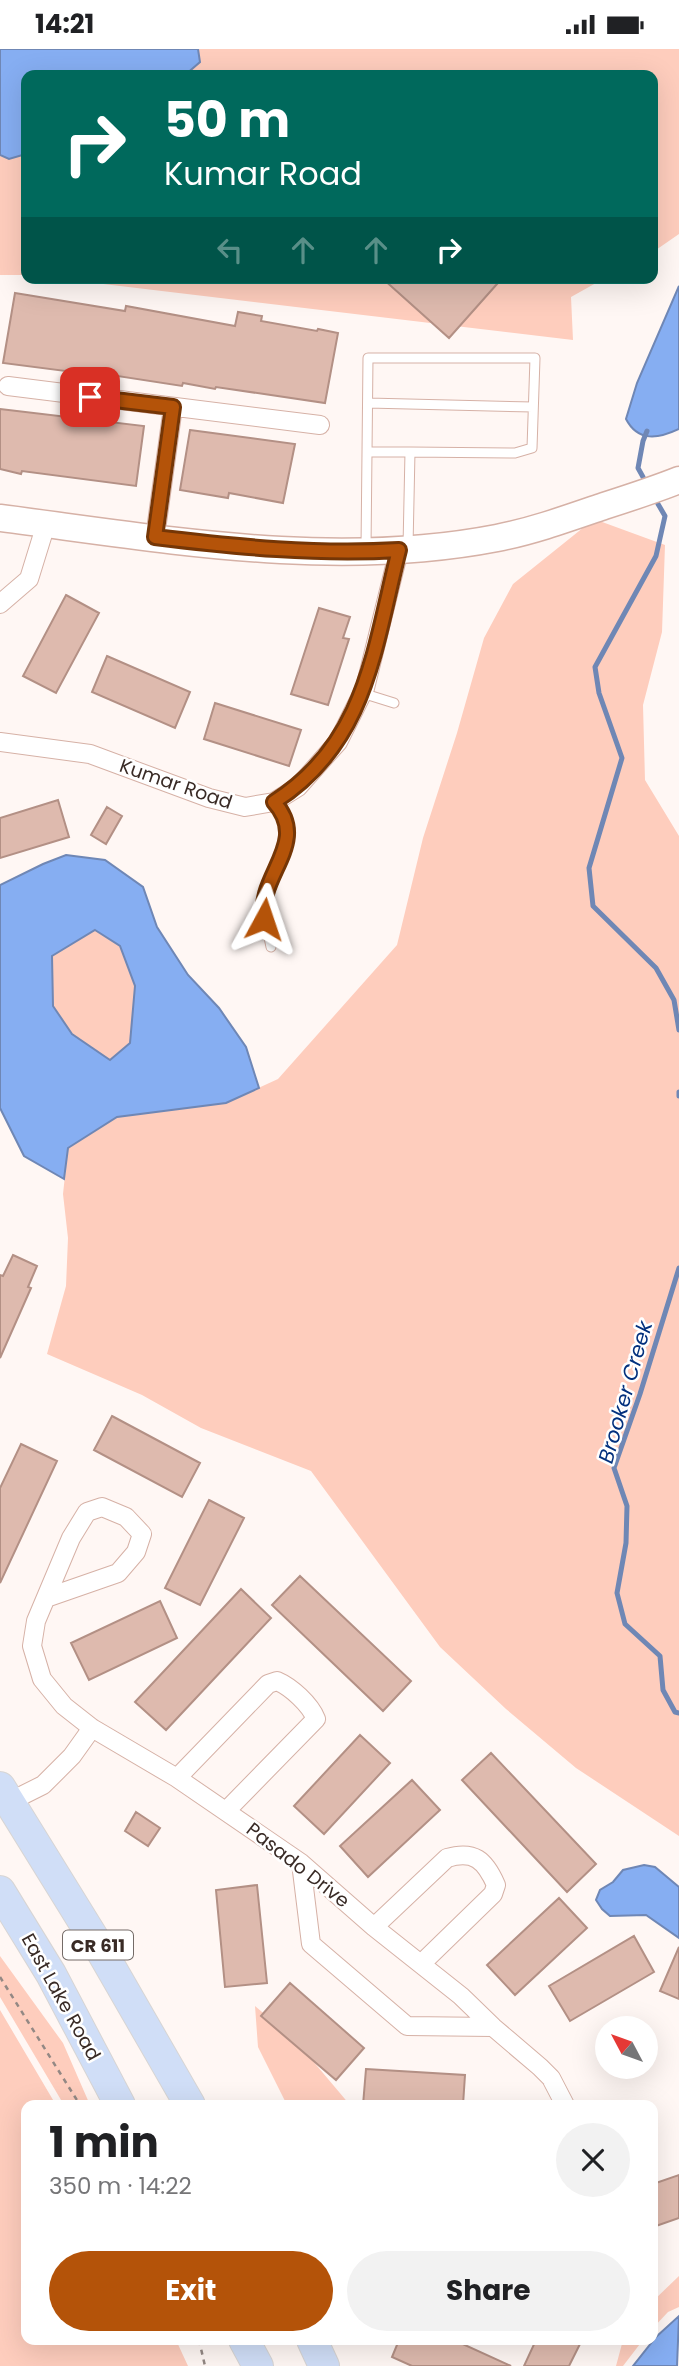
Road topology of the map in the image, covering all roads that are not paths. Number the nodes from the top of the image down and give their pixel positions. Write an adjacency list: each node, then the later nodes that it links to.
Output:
1 (8, 386): 3 (street)
2 (368, 403): 4 (lane); 4 (lane); 6 (lane)
3 (173, 407): 5 (street); 11 (street)
4 (533, 407): 7 (lane)
5 (320, 425)
6 (368, 452): 7 (lane); 13 (lane)
7 (410, 452): 12 (lane)
8 (679, 480): 12 (street)
9 (0, 518): 10 (street)
10 (46, 524): 11 (street); 14 (street)
11 (155, 537): 13 (street)
12 (403, 550): 13 (street); 15 (street)
13 (366, 552)
14 (0, 604)
15 (362, 693): 16 (lane); 18 (street)
16 (394, 703)
17 (0, 743): 18 (street, Kumar Road)
18 (274, 802): 19 (lane)
19 (271, 947)
20 (46, 1598): 20 (street, Pasado Drive); 21 (street, Pasado Drive)
21 (92, 1728): 22 (street, Pasado Drive); 23 (street)
22 (177, 1778): 24 (street, Pasado Drive); 24 (street)
23 (3, 1798): 31 (main road, CR 611)
24 (226, 1811): 25 (street, Pasado Drive)
25 (301, 1863): 27 (street, Pasado Drive); 29 (street)
26 (0, 1891): 30 (main road, East Lake Road / CR 611)
27 (374, 1927): 28 (street, Pasado Drive); 28 (street)
28 (421, 1964): 29 (street, Pasado Drive)
29 (493, 2027): 32 (street, Pasado Drive)
30 (117, 2100)
31 (187, 2100)
32 (562, 2100)
33 (247, 2345): 35 (main road)
34 (314, 2345): 36 (main road)
35 (258, 2366)
36 (324, 2366)

